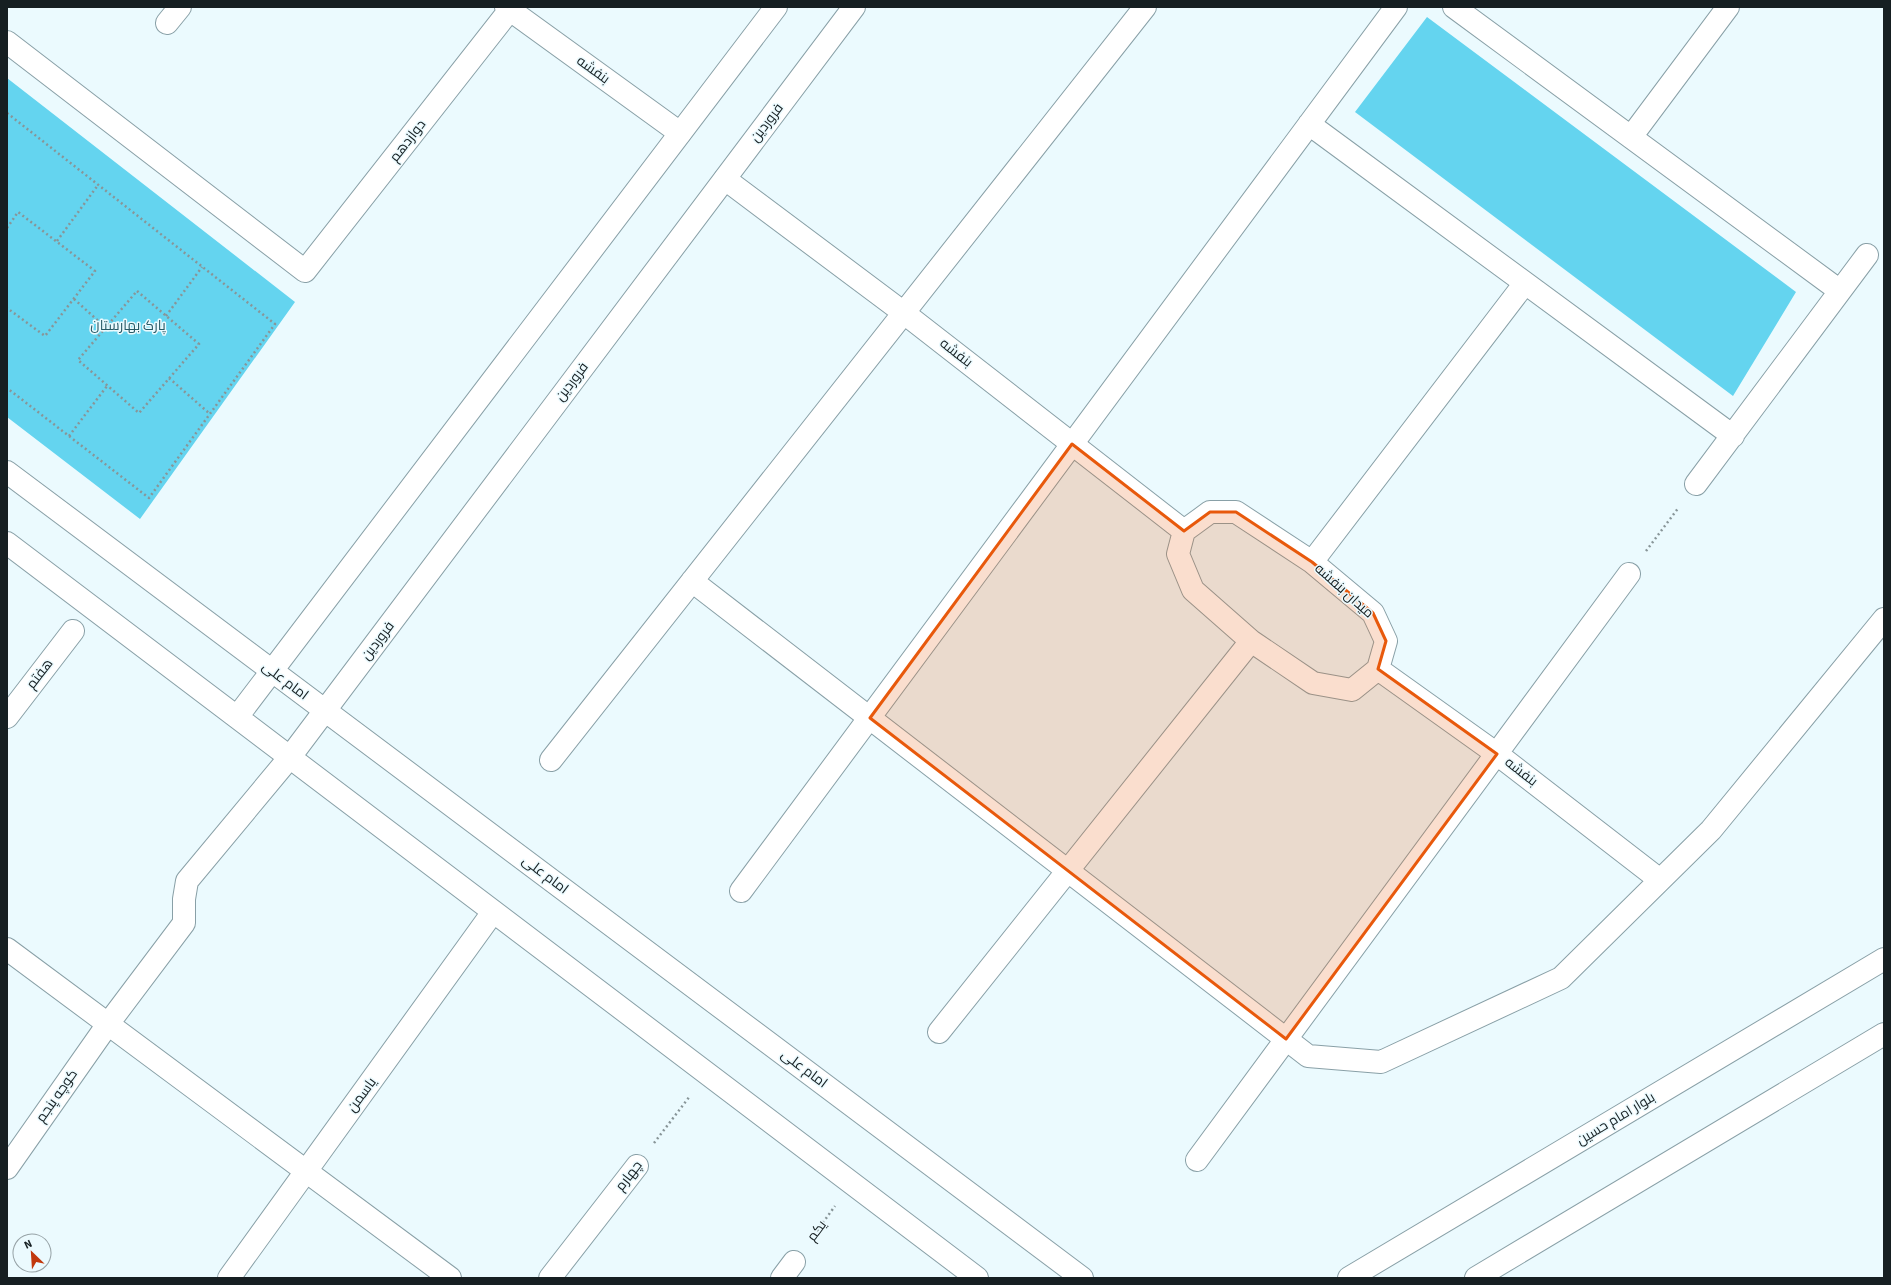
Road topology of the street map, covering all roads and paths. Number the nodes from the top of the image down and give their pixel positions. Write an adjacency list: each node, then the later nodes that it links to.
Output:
1 (776, 7): 11 (street)
2 (854, 7): 13 (street, فروردین)
3 (1145, 7): 23 (street)
4 (1396, 7): 10 (street)
5 (1454, 7): 12 (street)
6 (1728, 7): 12 (street)
7 (509, 8): 8 (street, دوازدهم); 11 (street, بنفشه)
8 (7, 42)
9 (7, 113): 14 (path)
10 (1309, 124): 19 (street); 32 (street)
11 (680, 133): 44 (street)
12 (1631, 137): 20 (street)
13 (725, 179): 23 (street, بنفشه); 45 (street, فروردین)
14 (98, 184): 16 (path); 18 (path)
15 (7, 228): 16 (path)
16 (57, 241): 21 (path)
17 (1867, 255): 20 (street)
18 (202, 267): 24 (path); 29 (path)
19 (1526, 283): 31 (street); 37 (street)
20 (1840, 291): 31 (street)
21 (74, 299): 22 (path); 25 (path)
22 (8, 310)
23 (904, 313): 32 (street, بنفشه); 39 (street)
24 (166, 316): 25 (path); 26 (path)
25 (106, 328): 27 (path)
26 (169, 378): 27 (path); 29 (path)
27 (108, 386): 30 (path)
28 (7, 388): 30 (path)
29 (210, 414): 30 (path)
30 (69, 436)
31 (1733, 436): 34 (street)
32 (1072, 444): 35 (street, بنفشه); 48 (street)
33 (7, 472): 44 (street, امام علی)
34 (1696, 484): 38 (path)
35 (1184, 531): 37 (street, میدان بنفشه); 42 (street)
36 (7, 543): 47 (street)
37 (1312, 562): 43 (street, میدان بنفشه)
38 (1629, 574): 49 (street)
39 (692, 581): 48 (street); 51 (street)
40 (1884, 619): 53 (street)
41 (73, 631): 46 (street, هفتم)
42 (1251, 641): 43 (street); 52 (street)
43 (1378, 669): 49 (street, بنفشه)
44 (272, 671): 45 (street, امام علی); 47 (street)
45 (325, 711): 50 (street, فروردین); 73 (street, امام علی)
46 (7, 717)
47 (237, 717): 50 (street)
48 (870, 718): 52 (street); 54 (street)
49 (1497, 754): 53 (street, بنفشه); 61 (street)
50 (290, 757): 55 (street); 58 (street, کوچه پنجم)
51 (551, 760)
52 (1068, 871): 59 (street); 61 (street)
53 (1660, 880): 61 (street)
54 (741, 891)
55 (493, 912): 62 (street); 66 (street, یاسمن)
56 (7, 948): 58 (street)
57 (1884, 959): 74 (street, بلوار امام حسین)
58 (108, 1024): 65 (street, کوچه پنجم); 66 (street)
59 (939, 1032)
60 (1884, 1034): 75 (street)
61 (1286, 1039): 63 (street)
62 (707, 1073): 64 (path, چهارم); 67 (street)
63 (1197, 1160)
64 (637, 1166): 71 (street, چهارم)
65 (7, 1168)
66 (306, 1172): 69 (street, یاسمن); 70 (street)
67 (852, 1184): 68 (path, یکم); 72 (street)
68 (788, 1270)
69 (229, 1278)
70 (450, 1278)
71 (550, 1278)
72 (977, 1278)
73 (1082, 1278)
74 (1349, 1278)
75 (1476, 1278)

